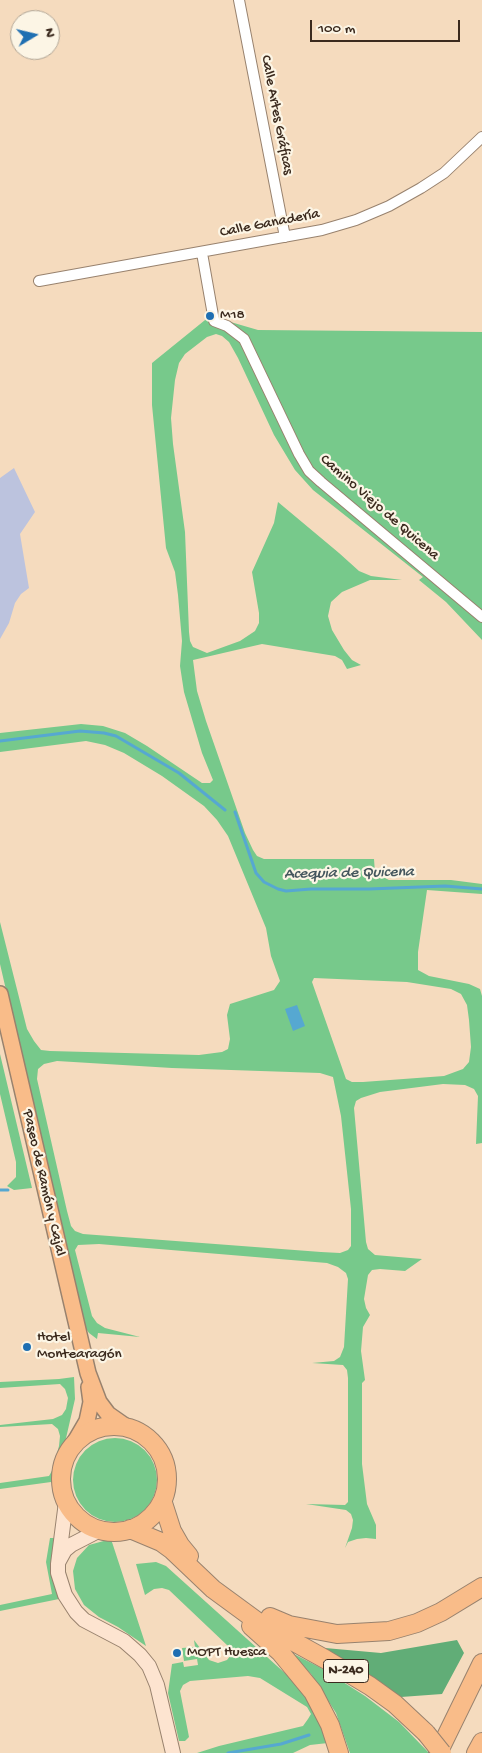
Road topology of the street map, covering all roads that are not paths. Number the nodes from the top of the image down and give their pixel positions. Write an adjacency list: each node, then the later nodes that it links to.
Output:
1 (239, 0): 3 (street, Calle Artes Gráficas)
2 (482, 137): 3 (street, Calle Ganadería)
3 (284, 237): 4 (street, Calle Ganadería)
4 (202, 253): 5 (street, Calle Ganadería); 6 (street, Camino Viejo de Quicena)
5 (39, 281)
6 (482, 617)
7 (0, 994): 8 (main road, Paseo de Ramón y Cajal)
8 (88, 1373): 9 (main road); 10 (main road)
9 (128, 1428): 10 (highway); 12 (highway)
10 (73, 1445): 11 (highway)
11 (66, 1502): 14 (highway); 16 (street)
12 (163, 1502): 13 (highway); 15 (highway)
13 (130, 1529): 14 (highway); 15 (highway)
14 (100, 1530): 16 (street)
15 (166, 1536): 17 (highway, N-240)
16 (58, 1564): 21 (street)
17 (214, 1585): 18 (highway); 22 (highway); 24 (highway, N-240, bridge)
18 (482, 1587)
19 (482, 1663): 23 (highway)
20 (482, 1742): 25 (highway)
21 (173, 1753)
22 (339, 1753)
23 (438, 1753)
24 (442, 1753)
25 (476, 1753)

